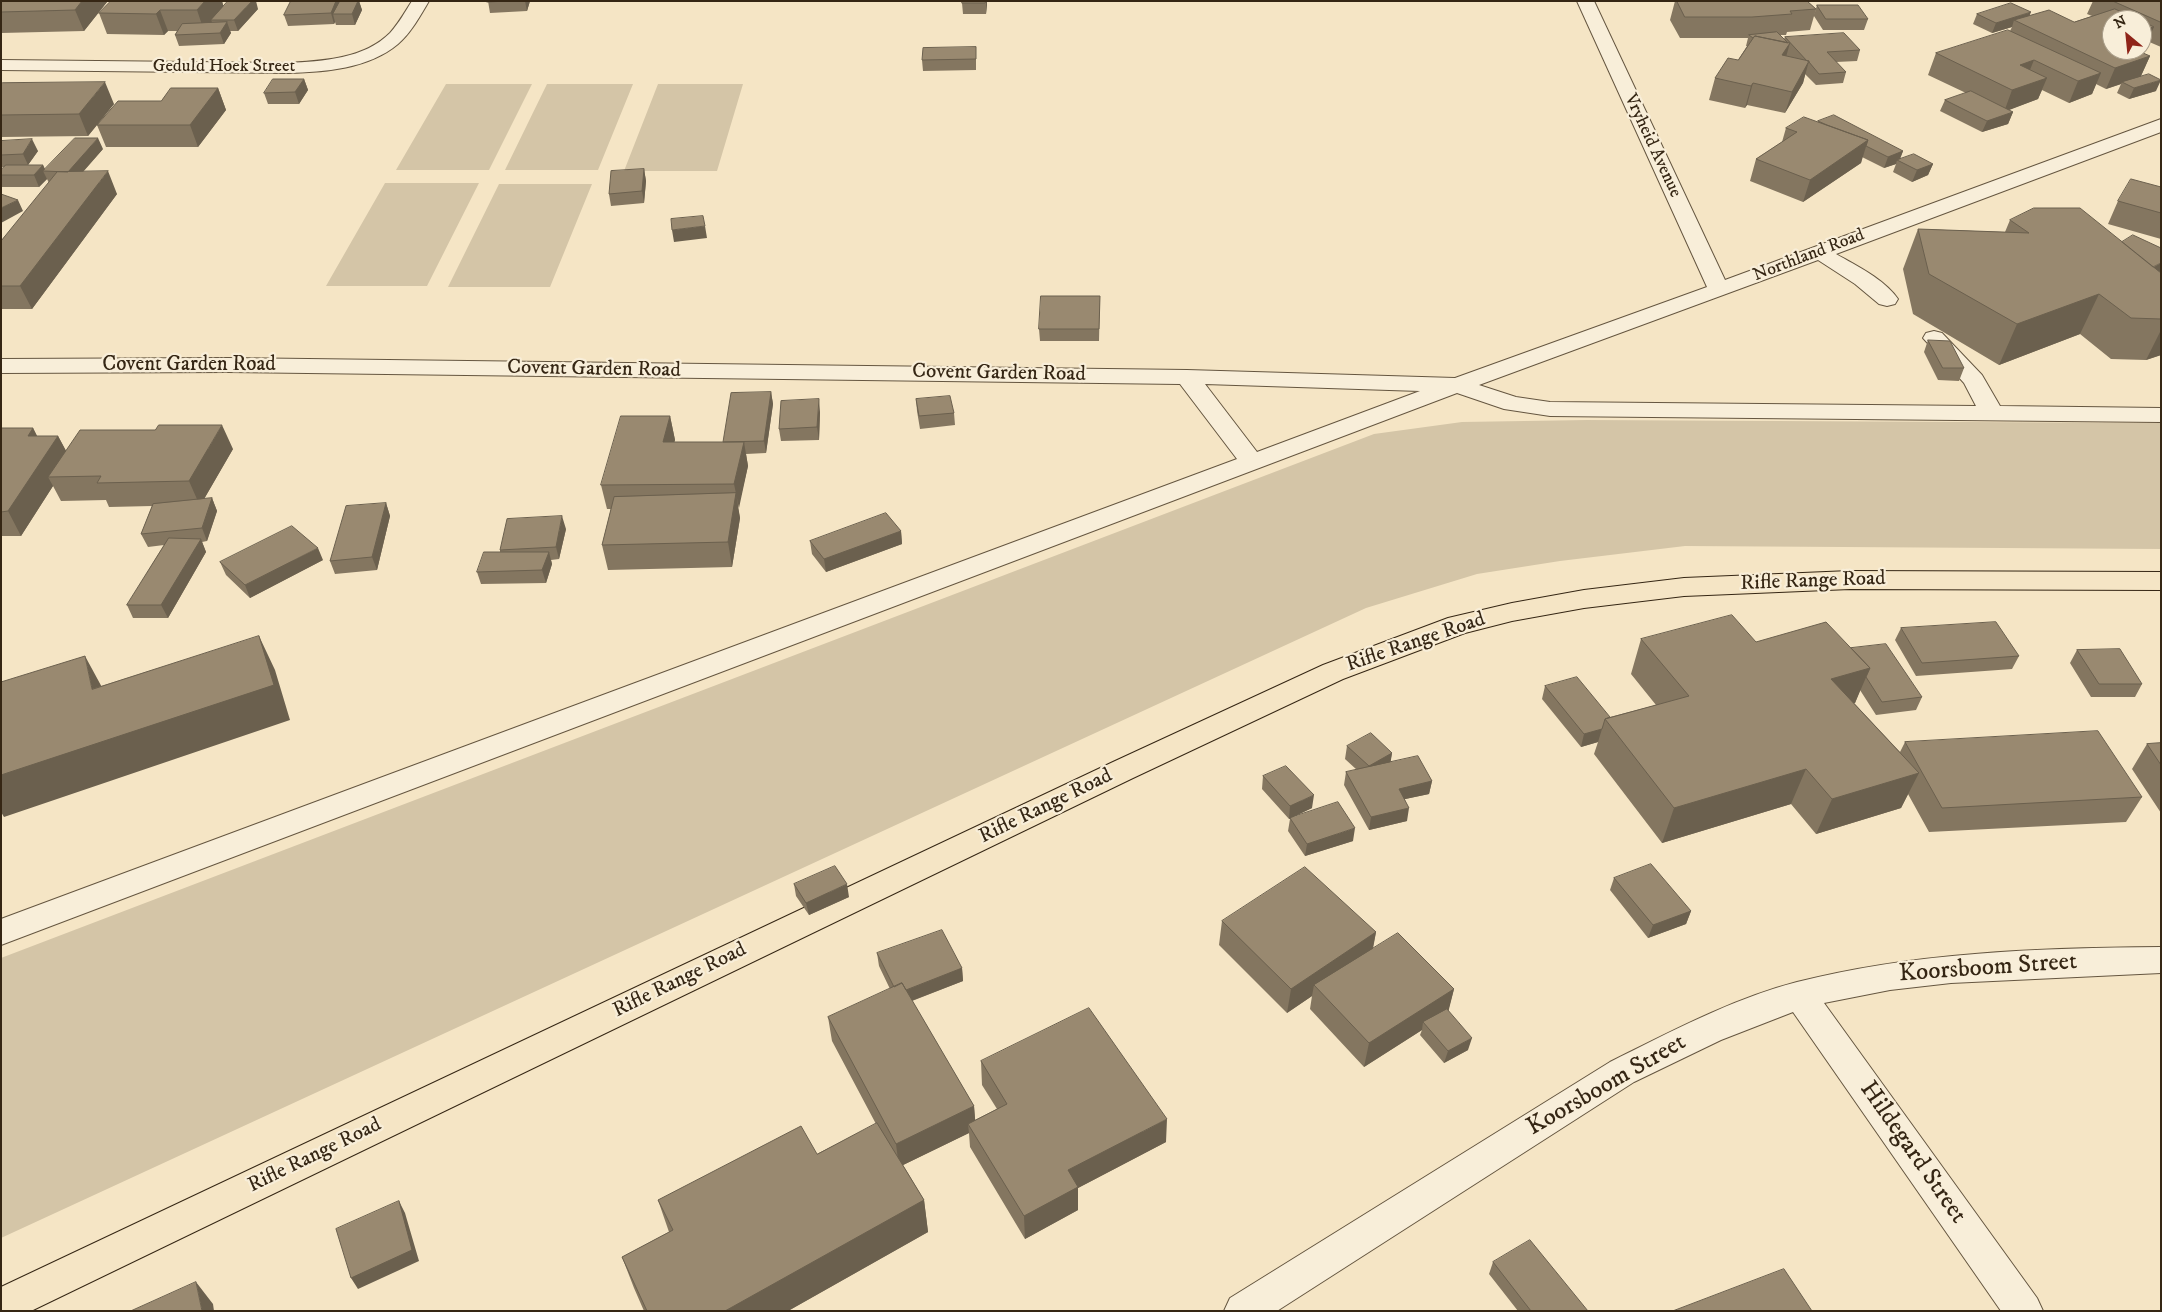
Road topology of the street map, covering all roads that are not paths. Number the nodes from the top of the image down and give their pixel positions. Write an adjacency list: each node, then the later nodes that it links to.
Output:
1 (421, 1): 3 (street, Geduld Hoek Street)
2 (1585, 1): 6 (street, Vryheid Avenue)
3 (1, 66)
4 (2161, 125): 5 (street, Northland Road)
5 (1820, 253): 6 (street, Northland Road); 7 (street)
6 (1719, 290): 11 (street, Northland Road)
7 (1887, 299)
8 (1934, 338): 12 (street)
9 (1, 366): 10 (street, Covent Garden Road)
10 (1187, 377): 11 (street, Covent Garden Road); 14 (street)
11 (1457, 385): 12 (street); 14 (street)
12 (1992, 414): 13 (street)
13 (2161, 415)
14 (1253, 463): 16 (street)
15 (2161, 581): 19 (main road, Rifle Range Road)
16 (1, 932)
17 (2161, 960): 18 (street, Koorsboom Street)
18 (1800, 995): 20 (street, Koorsboom Street); 21 (street, Hildegard Street)
19 (1, 1306)
20 (1243, 1311)
21 (2024, 1311)

